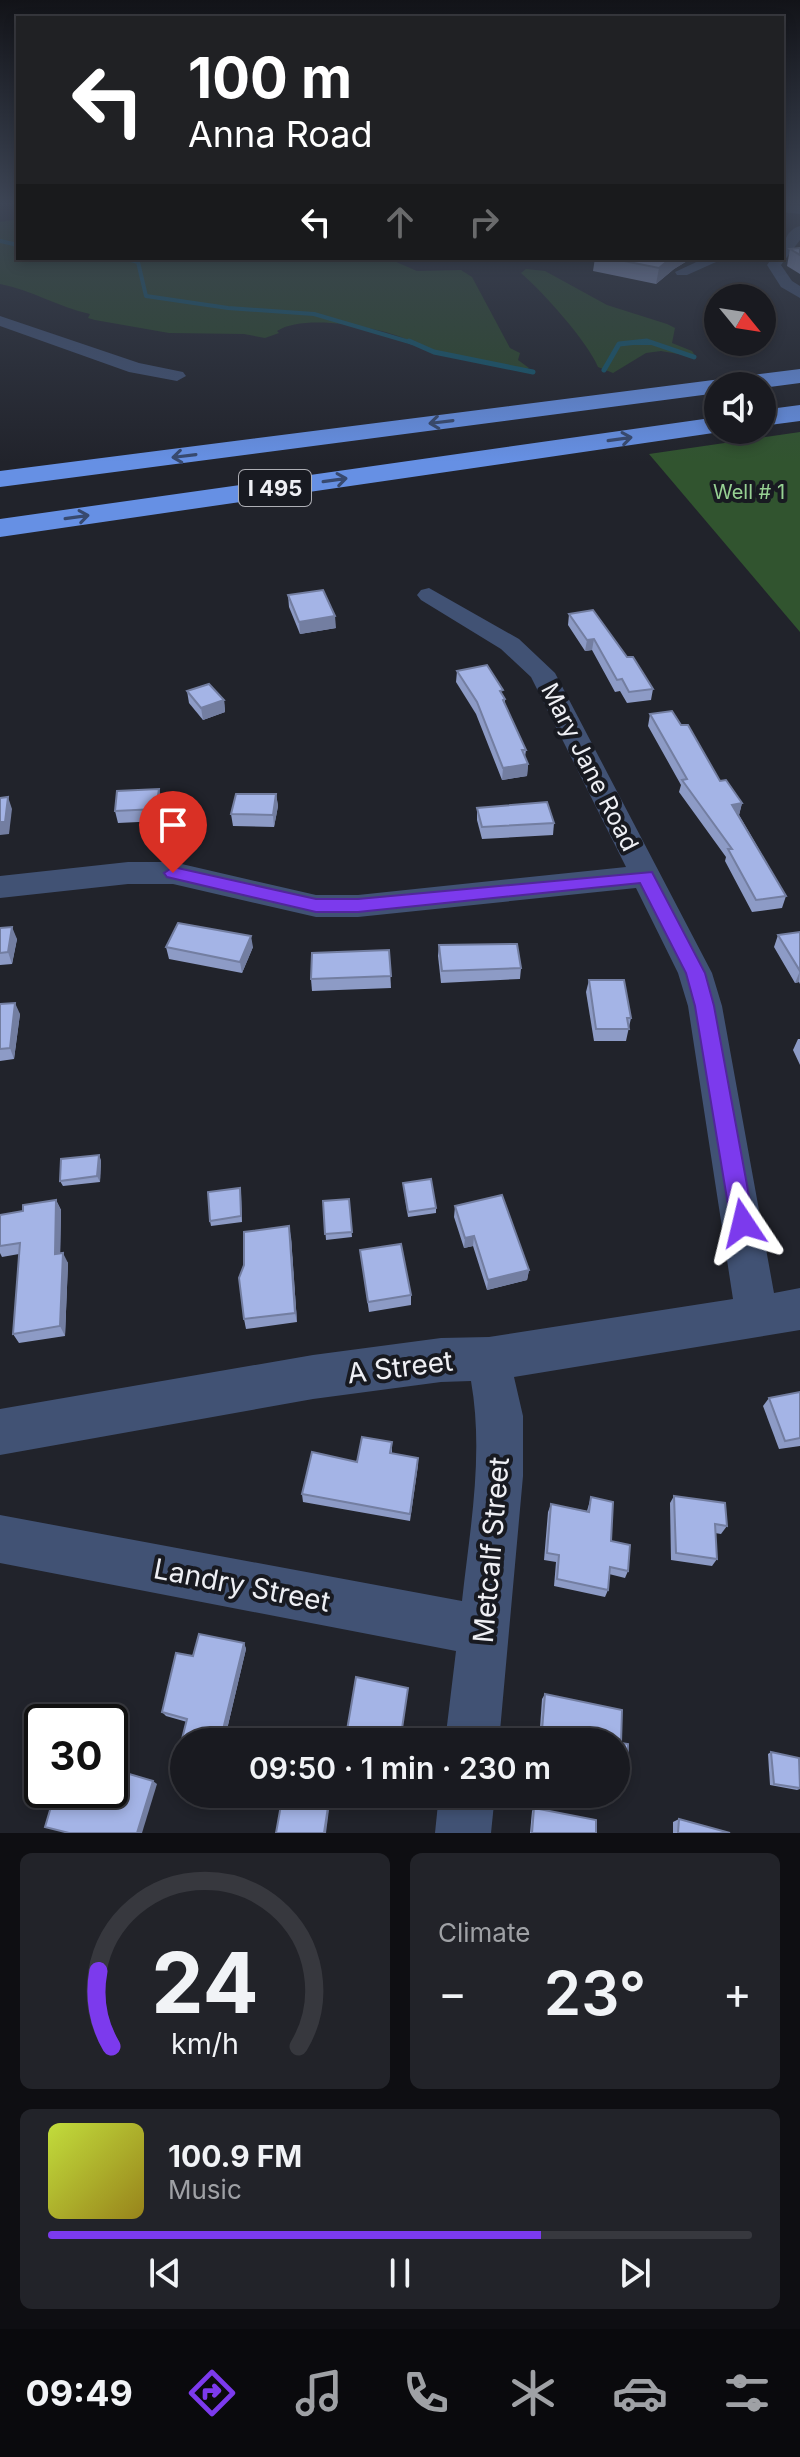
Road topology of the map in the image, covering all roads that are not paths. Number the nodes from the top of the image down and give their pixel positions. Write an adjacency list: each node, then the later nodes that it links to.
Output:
1 (0, 321): 2 (street)
2 (177, 376)
3 (800, 376): 4 (highway, I 495)
4 (776, 379)
5 (704, 388): 9 (highway, I 495, one-way to 9)
6 (800, 413): 7 (highway)
7 (776, 416)
8 (704, 427): 10 (highway, I 495, one-way to 8)
9 (0, 479)
10 (0, 528)
11 (429, 595): 12 (street, Mary Jane Road)
12 (646, 876): 13 (street); 15 (street, Mary Jane Road)
13 (0, 887)
14 (800, 1309): 15 (street, A Street)
15 (757, 1316): 16 (street, A Street)
16 (489, 1359): 17 (street, A Street); 19 (street, Metcalf Street)
17 (0, 1432)
18 (0, 1539): 19 (street, Landry Street)
19 (484, 1631): 20 (street, Metcalf Street)
20 (474, 1728)
21 (466, 1808): 22 (street)
22 (463, 1833)

